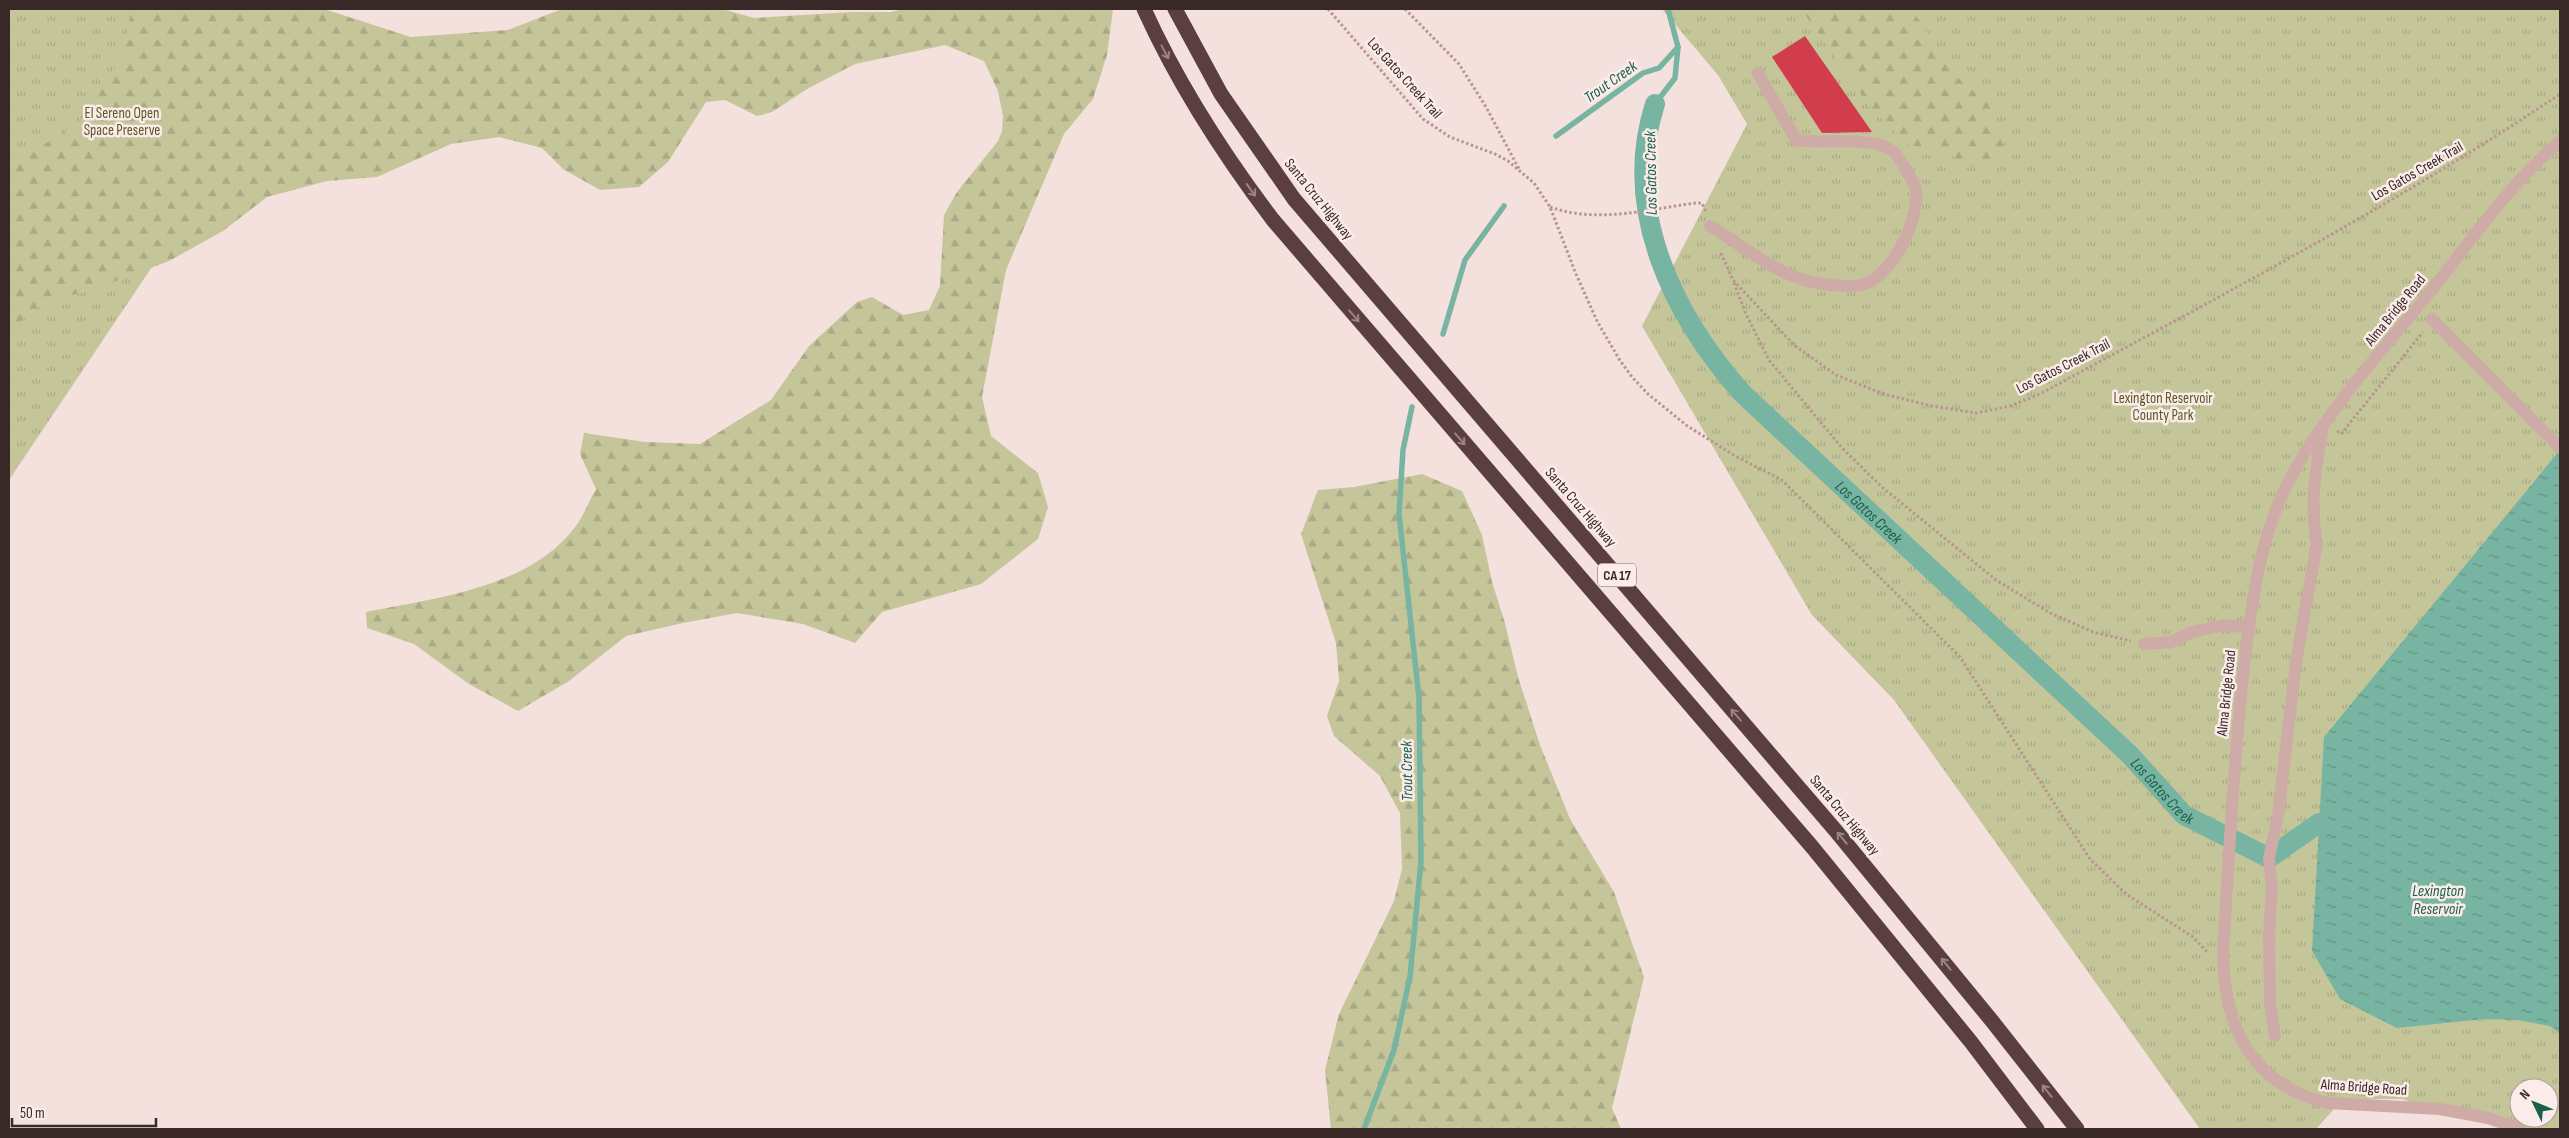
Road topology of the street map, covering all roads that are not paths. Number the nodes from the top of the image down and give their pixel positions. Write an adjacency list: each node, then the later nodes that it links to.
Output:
1 (1144, 9): 12 (highway, CA 17, one-way to 12)
2 (1175, 9): 13 (highway, Santa Cruz Highway / CA 17, one-way to 2)
3 (1758, 73): 5 (street)
4 (2560, 141): 7 (street, Alma Bridge Road)
5 (1710, 226)
6 (2432, 320): 8 (street)
7 (2324, 426): 9 (street, Alma Bridge Road); 11 (street)
8 (2560, 448)
9 (2249, 628): 10 (street); 14 (street, Alma Bridge Road)
10 (2144, 644)
11 (2275, 1036)
12 (2037, 1129)
13 (2077, 1129)
14 (2520, 1129)

